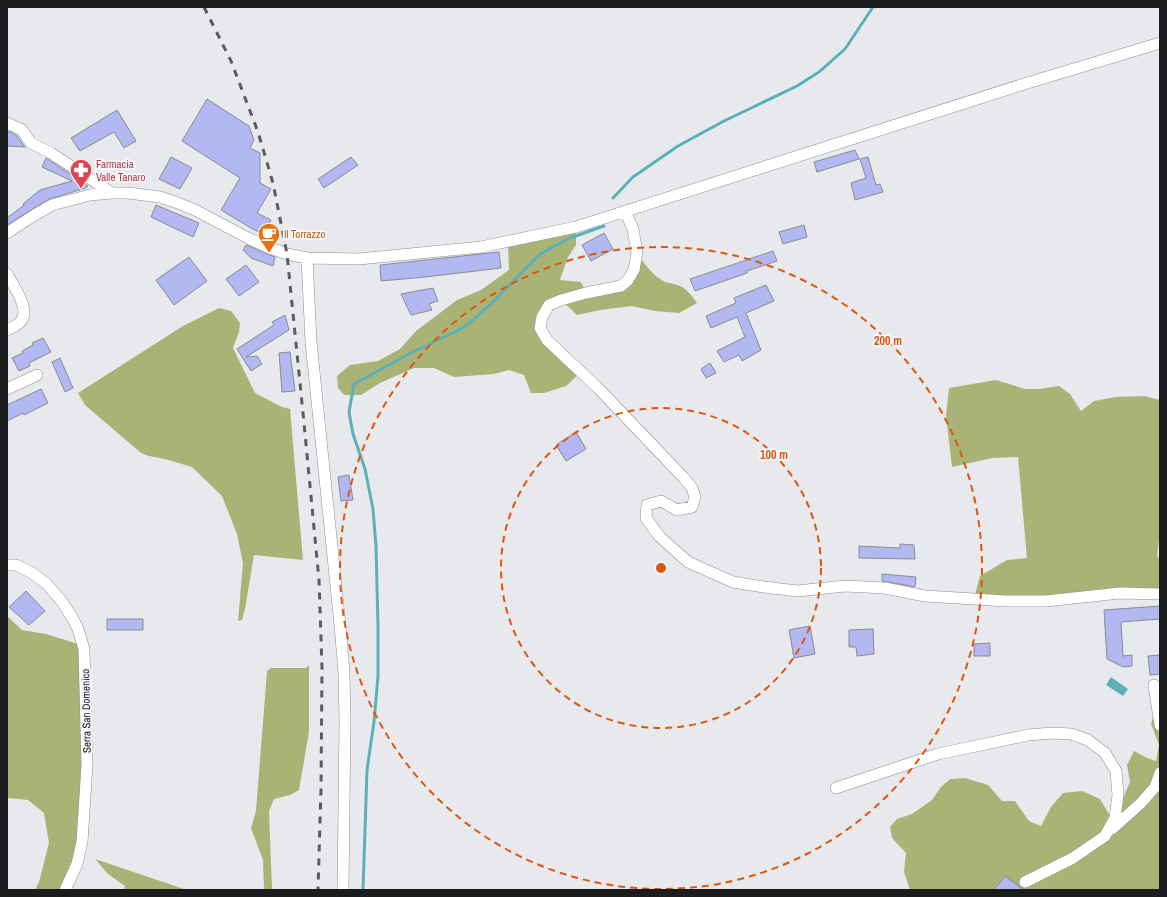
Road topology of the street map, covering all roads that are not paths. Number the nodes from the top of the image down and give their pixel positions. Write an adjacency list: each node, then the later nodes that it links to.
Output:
1 (1160, 43): 4 (street)
2 (7, 123): 3 (street)
3 (112, 193): 5 (street); 6 (street)
4 (625, 211): 6 (street); 12 (street)
5 (7, 233)
6 (307, 258): 20 (street)
7 (7, 274): 8 (street)
8 (7, 330)
9 (37, 375): 10 (street)
10 (7, 389)
11 (7, 565): 19 (street, Serra San Domenico)
12 (1160, 594)
13 (1154, 685): 14 (street)
14 (1160, 725)
15 (1160, 773): 17 (street)
16 (836, 788): 17 (street)
17 (1104, 836): 18 (street)
18 (1025, 882)
19 (65, 890)
20 (343, 890)

